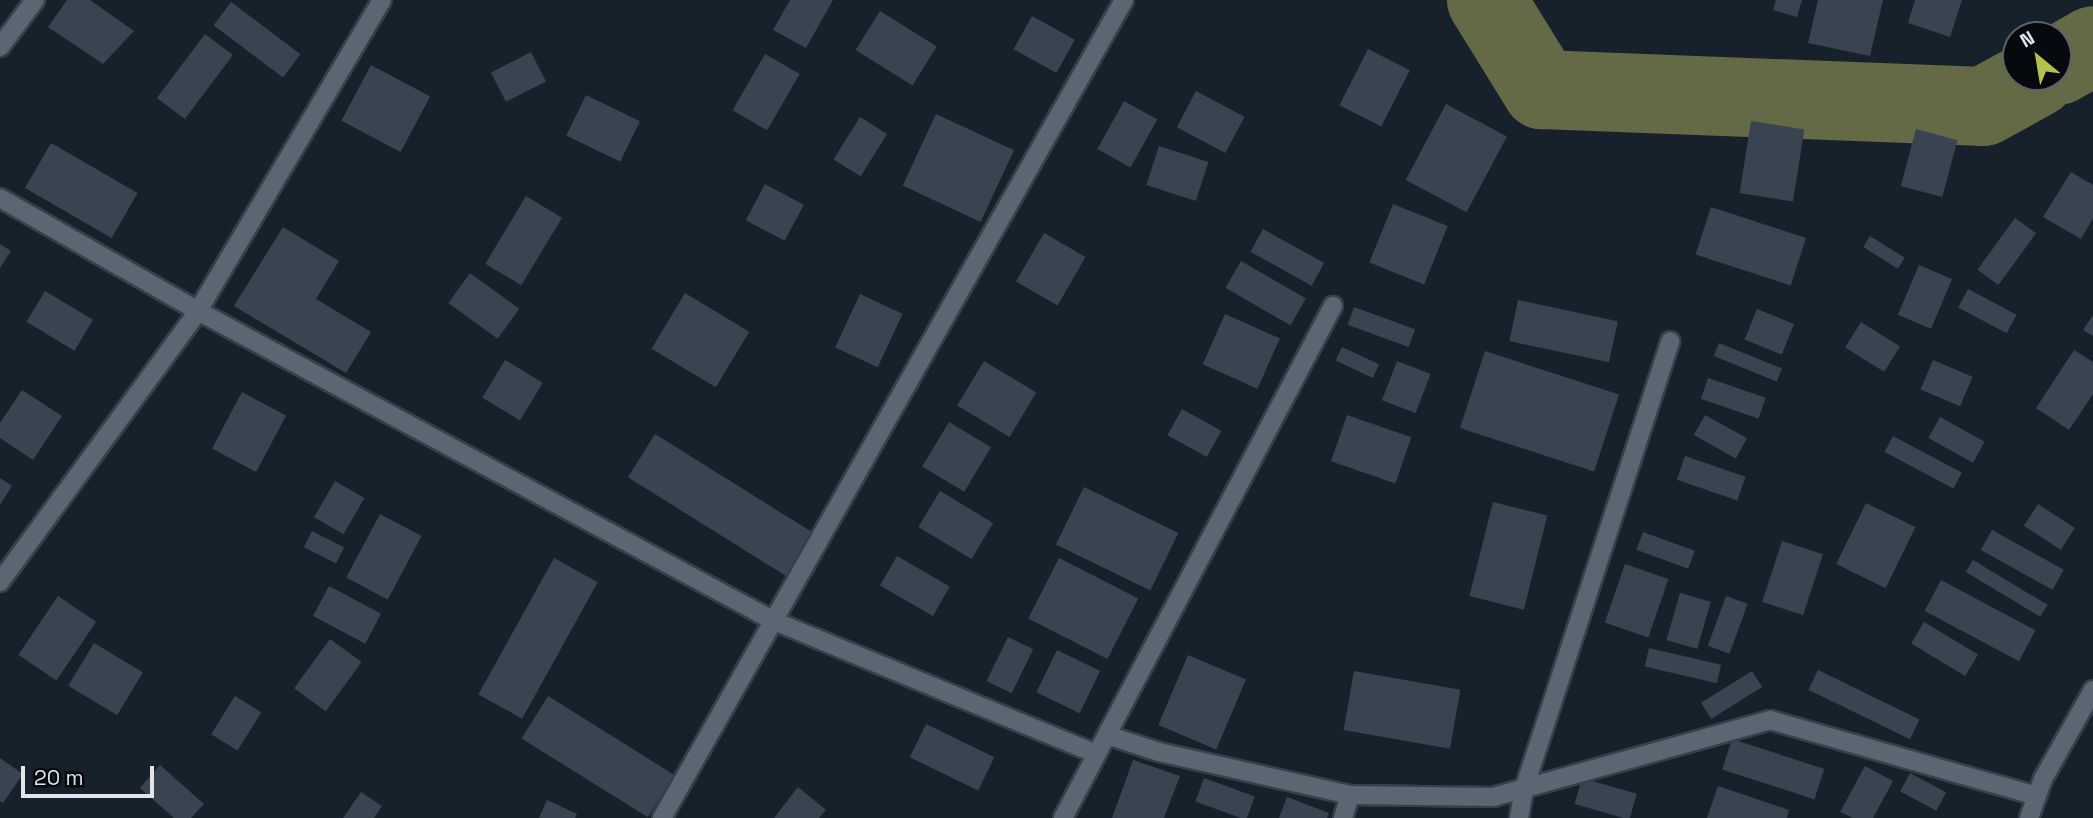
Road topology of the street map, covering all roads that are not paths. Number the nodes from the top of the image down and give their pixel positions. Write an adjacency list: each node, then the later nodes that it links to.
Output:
1 (35, 0): 4 (street)
2 (382, 0): 7 (street)
3 (1124, 0): 10 (street)
4 (0, 47)
5 (0, 198): 7 (street)
6 (1333, 306): 12 (street)
7 (198, 312): 9 (street); 10 (street)
8 (1670, 341): 14 (street)
9 (0, 582)
10 (774, 621): 13 (street); 17 (street)
11 (2093, 690): 16 (street)
12 (1107, 735): 13 (street); 15 (street)
13 (1097, 754): 18 (street)
14 (1524, 789): 15 (street); 16 (street); 20 (street)
15 (1350, 794): 19 (street)
16 (2036, 796): 21 (street)
17 (662, 818)
18 (1063, 818)
19 (1343, 818)
20 (1519, 818)
21 (2029, 818)

